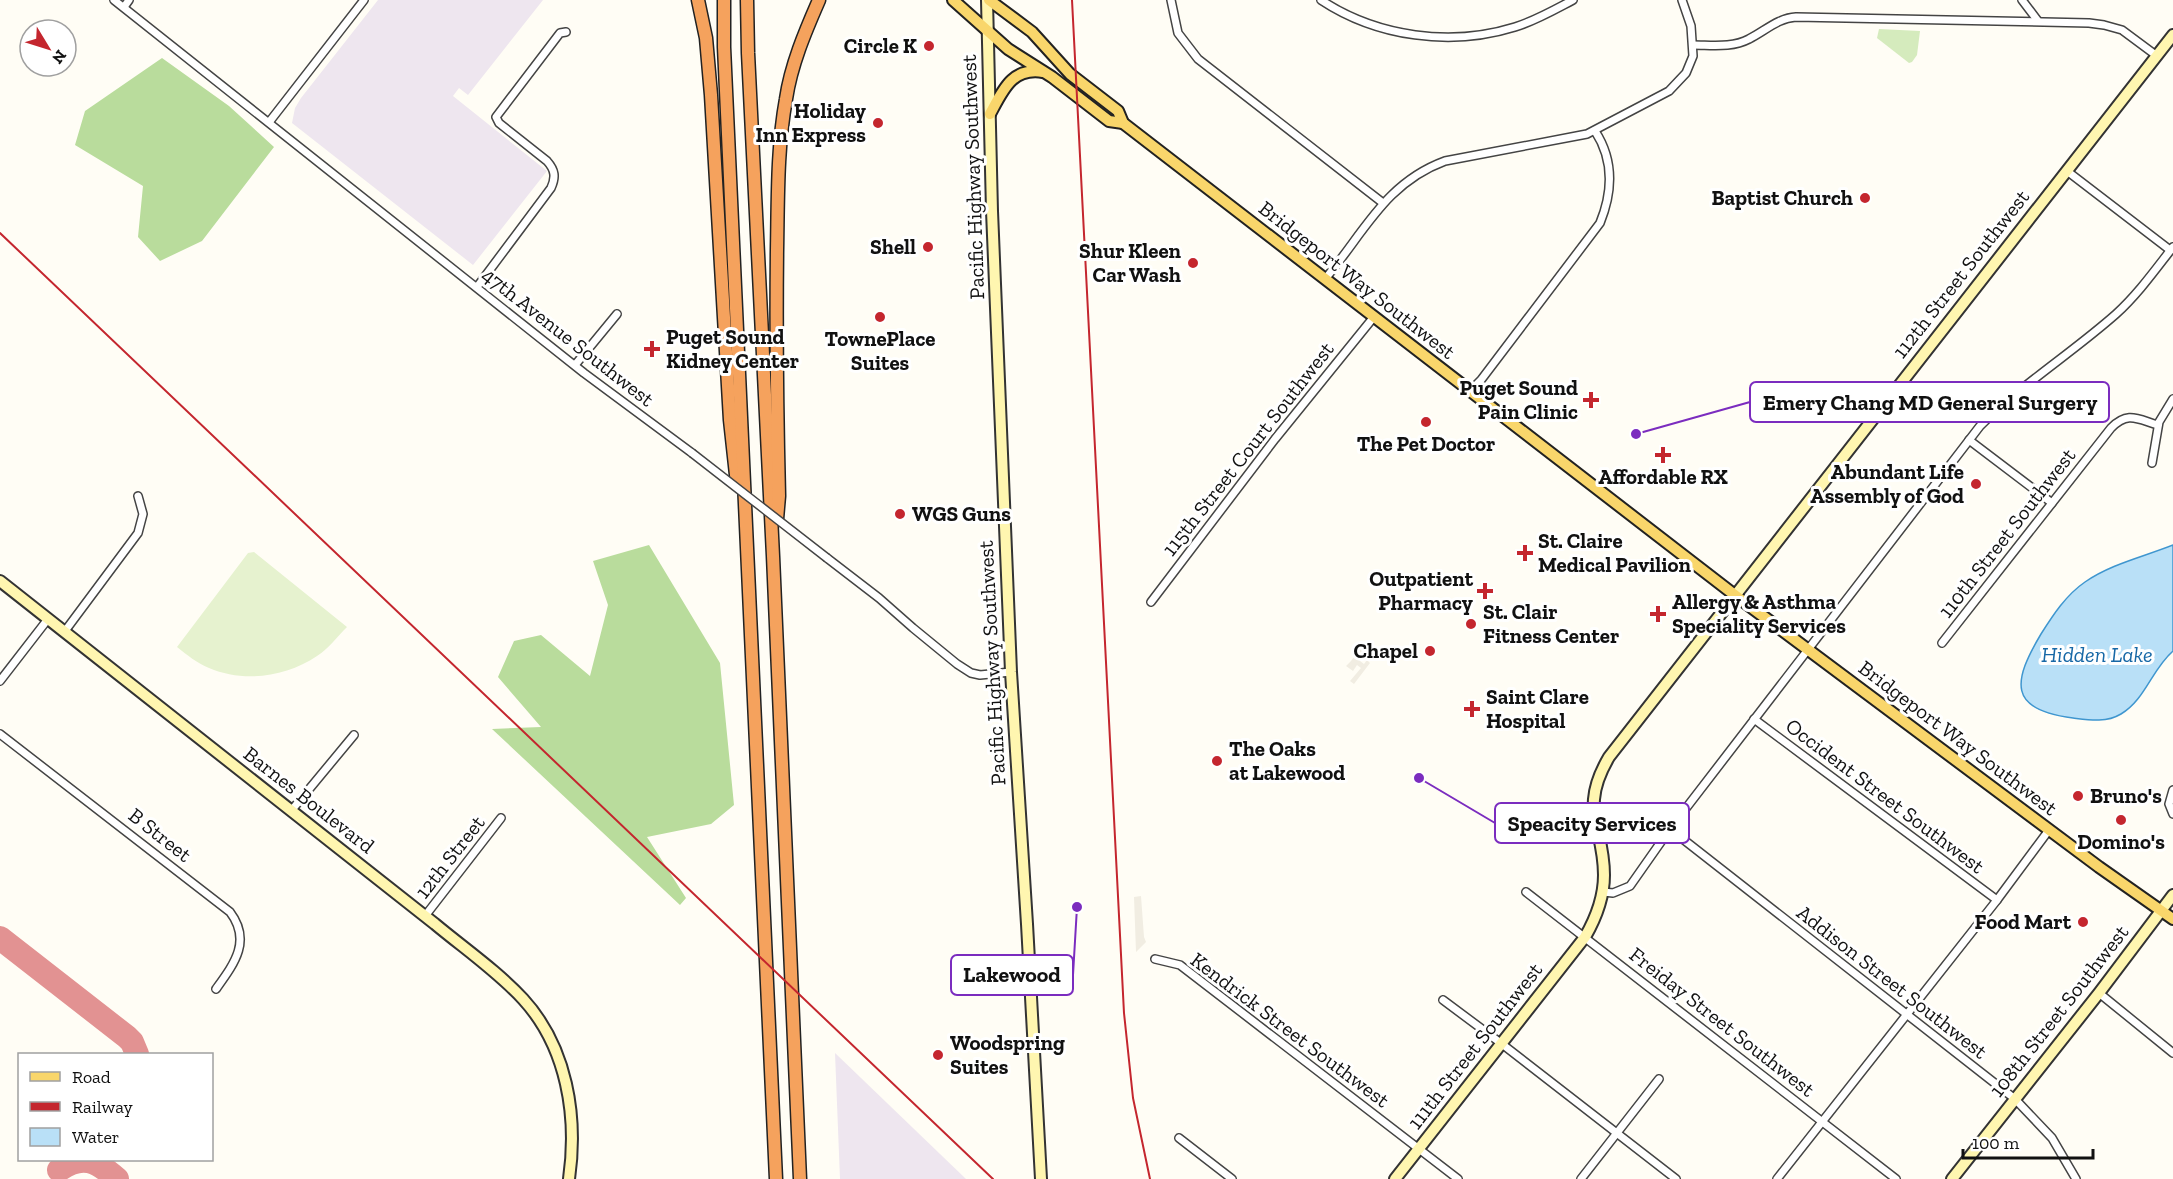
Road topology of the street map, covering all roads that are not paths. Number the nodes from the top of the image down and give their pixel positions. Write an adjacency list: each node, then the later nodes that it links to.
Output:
1 (114, 0): 15 (street, 47th Avenue Southwest)
2 (129, 0): 15 (street)
3 (364, 0): 24 (street)
4 (698, 0): 42 (highway)
5 (724, 0): 42 (highway)
6 (747, 0): 43 (highway)
7 (819, 0): 43 (highway)
8 (953, 0): 18 (main road, Bridgeport Way Southwest)
9 (988, 0): 18 (street, Pacific Highway Southwest); 25 (main road, Bridgeport Way Southwest)
10 (1171, 0): 28 (street)
11 (1321, 0): 12 (street)
12 (1573, 0)
13 (1682, 0): 20 (street)
14 (2022, 0): 16 (street)
15 (124, 8): 24 (street, 47th Avenue Southwest)
16 (2038, 21): 20 (street); 21 (street)
17 (566, 32): 31 (street)
18 (987, 32): 22 (main road, Bridgeport Way Southwest); 23 (street, Pacific Highway Southwest)
19 (2173, 35): 21 (street, 112th Street Southwest)
20 (1693, 45): 26 (street)
21 (2157, 56): 27 (street, 112th Street Southwest)
22 (1043, 72): 23 (main road); 25 (main road, Bridgeport Way Southwest)
23 (990, 114): 51 (street, Pacific Highway Southwest)
24 (270, 121): 31 (street, 47th Avenue Southwest)
25 (1123, 123): 30 (main road, Bridgeport Way Southwest)
26 (1595, 131): 28 (street); 35 (street)
27 (2067, 171): 29 (street); 45 (street, 112th Street Southwest)
28 (1383, 203): 30 (street)
29 (2172, 248): 38 (street)
30 (1324, 279): 33 (main road, Bridgeport Way Southwest)
31 (477, 287): 34 (street, 47th Avenue Southwest)
32 (617, 314): 34 (street)
33 (1373, 318): 35 (main road, Bridgeport Way Southwest); 46 (street, 115th Street Court Southwest)
34 (575, 365): 51 (street, 47th Avenue Southwest, bridge)
35 (1470, 392): 45 (main road, Bridgeport Way Southwest)
36 (2173, 399): 37 (street)
37 (2158, 425): 39 (street); 41 (street, 110th Street Southwest)
38 (1969, 440): 41 (street); 50 (street)
39 (2152, 463)
40 (138, 496): 48 (street)
41 (2052, 503): 49 (street, 110th Street Southwest)
42 (747, 541): 84 (highway)
43 (773, 556): 85 (highway)
44 (0, 581): 47 (street, Barnes Boulevard)
45 (1736, 596): 50 (main road, Bridgeport Way Southwest); 63 (street, 112th Street Southwest)
46 (1151, 602)
47 (48, 619): 48 (street, Barnes Boulevard); 52 (street)
48 (65, 632): 57 (street, Barnes Boulevard)
49 (1942, 644)
50 (1808, 650): 53 (street); 61 (main road, Bridgeport Way Southwest)
51 (1011, 672): 86 (street, Pacific Highway Southwest)
52 (0, 681)
53 (1754, 719): 60 (street); 65 (street, Occident Street Southwest)
54 (0, 734): 71 (street, B Street)
55 (354, 735): 57 (street)
56 (2173, 790): 58 (street)
57 (291, 811): 67 (street, Barnes Boulevard)
58 (2173, 814)
59 (501, 818): 67 (street, 12th Street)
60 (1670, 828): 63 (street); 74 (street, Addison Street Southwest)
61 (2049, 830): 65 (street); 66 (main road, Bridgeport Way Southwest)
62 (1526, 892): 69 (street, Freiday Street Southwest)
63 (1603, 892): 69 (street, 112th Street Southwest)
64 (2173, 895): 66 (street, 108th Street Southwest)
65 (1997, 900): 74 (street)
66 (2161, 911): 68 (main road, Bridgeport Way Southwest); 72 (street, 108th Street Southwest)
67 (425, 916): 83 (street, Barnes Boulevard)
68 (2173, 919)
69 (1585, 937): 75 (street, 111th Street Southwest); 79 (street, Freiday Street Southwest)
70 (1155, 959): 82 (street, Kendrick Street Southwest)
71 (216, 988)
72 (2099, 993): 76 (street); 78 (street, 108th Street Southwest)
73 (1443, 1000): 75 (street)
74 (1906, 1014): 78 (street, Addison Street Southwest); 79 (street)
75 (1502, 1044): 80 (street); 82 (street, 111th Street Southwest)
76 (2173, 1053)
77 (1659, 1079): 80 (street)
78 (2015, 1099): 94 (street, 108th Street Southwest); 95 (street, Addison Street Southwest)
79 (1823, 1120): 92 (street); 93 (street, Freiday Street Southwest)
80 (1617, 1133): 90 (street); 91 (street)
81 (1179, 1138): 87 (street)
82 (1419, 1149): 88 (street, 111th Street Southwest); 89 (street, Kendrick Street Southwest)
83 (569, 1179)
84 (776, 1179)
85 (800, 1179)
86 (1041, 1179)
87 (1232, 1179)
88 (1395, 1179)
89 (1458, 1179)
90 (1581, 1179)
91 (1676, 1179)
92 (1777, 1179)
93 (1896, 1179)
94 (1952, 1179)
95 (2076, 1179)

